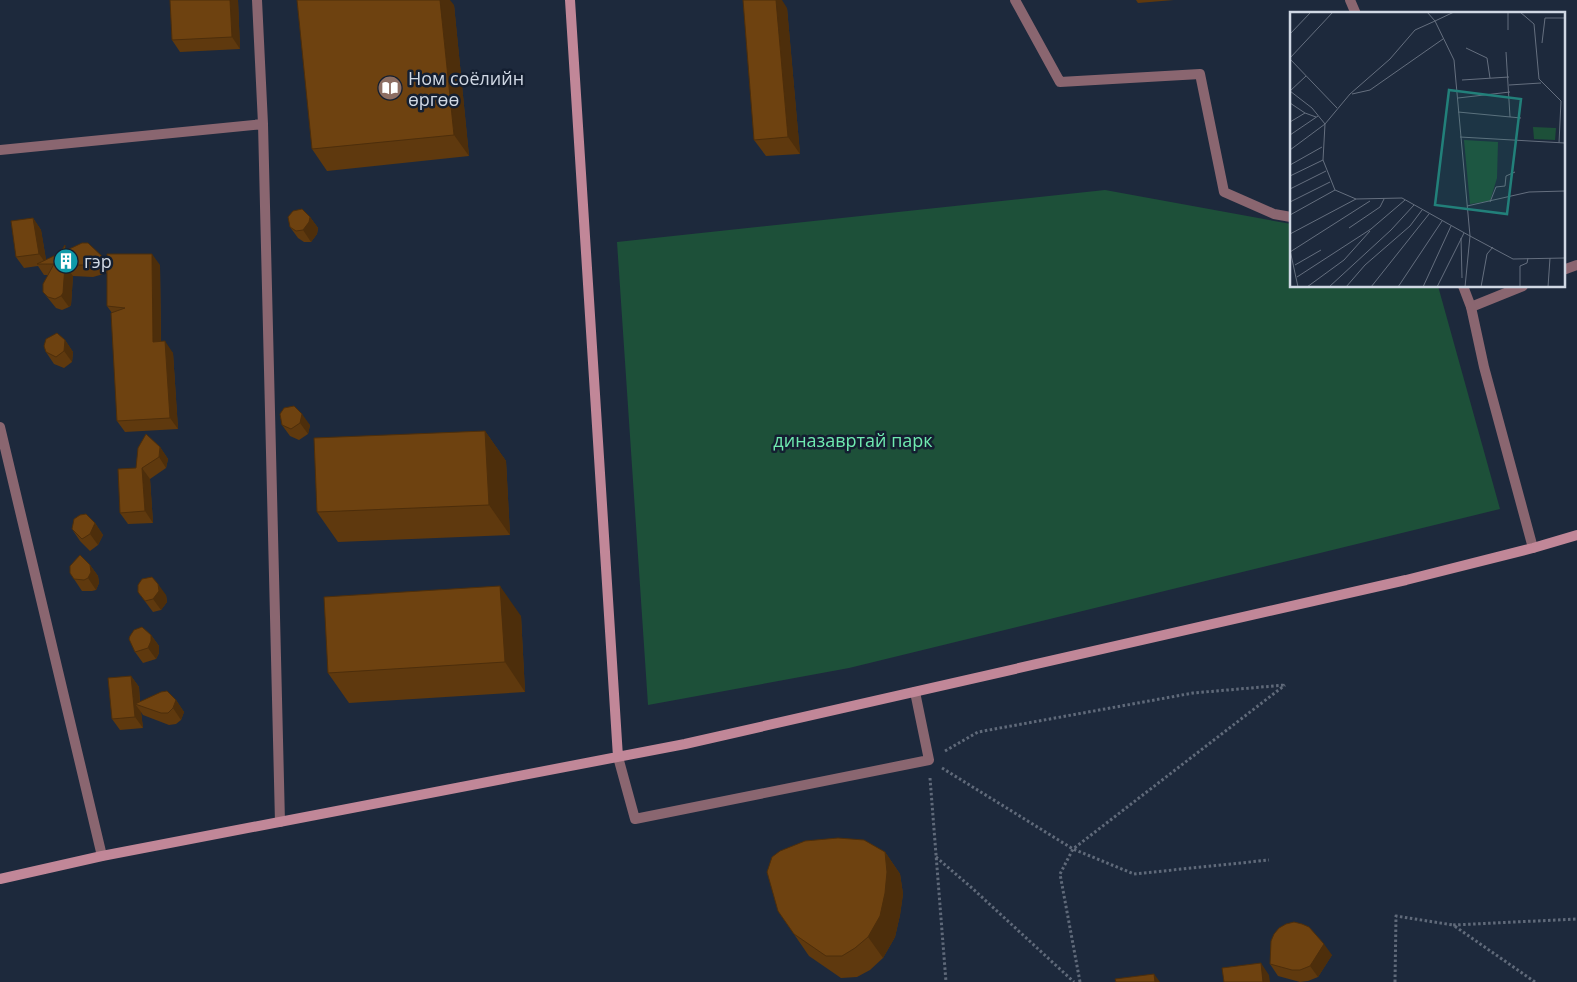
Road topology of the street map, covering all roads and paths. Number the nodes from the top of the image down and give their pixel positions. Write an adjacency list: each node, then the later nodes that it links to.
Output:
1 (257, 0): 6 (street)
2 (570, 0): 18 (street)
3 (1015, 0): 8 (street)
4 (1350, 0): 5 (street)
5 (1355, 12)
6 (263, 124): 7 (street); 20 (street)
7 (0, 150)
8 (1290, 217)
9 (1577, 265): 10 (street)
10 (1564, 270)
11 (1464, 288): 13 (street)
12 (1518, 288): 13 (street)
13 (1471, 307): 16 (street)
14 (0, 427): 22 (street)
15 (1577, 535): 16 (street)
16 (1533, 548): 17 (street)
17 (915, 692): 18 (street); 19 (street)
18 (618, 757): 19 (street); 20 (street)
19 (929, 760): 21 (path); 21 (path); 23 (path)
20 (280, 822): 22 (street)
21 (1073, 849): 24 (path); 30 (path)
22 (102, 856): 25 (street)
23 (936, 857): 28 (path); 29 (path)
24 (1269, 860)
25 (0, 879)
26 (1577, 919): 27 (path)
27 (1453, 925): 31 (path); 32 (path)
28 (946, 982)
29 (1074, 982)
30 (1080, 982)
31 (1395, 982)
32 (1535, 982)

